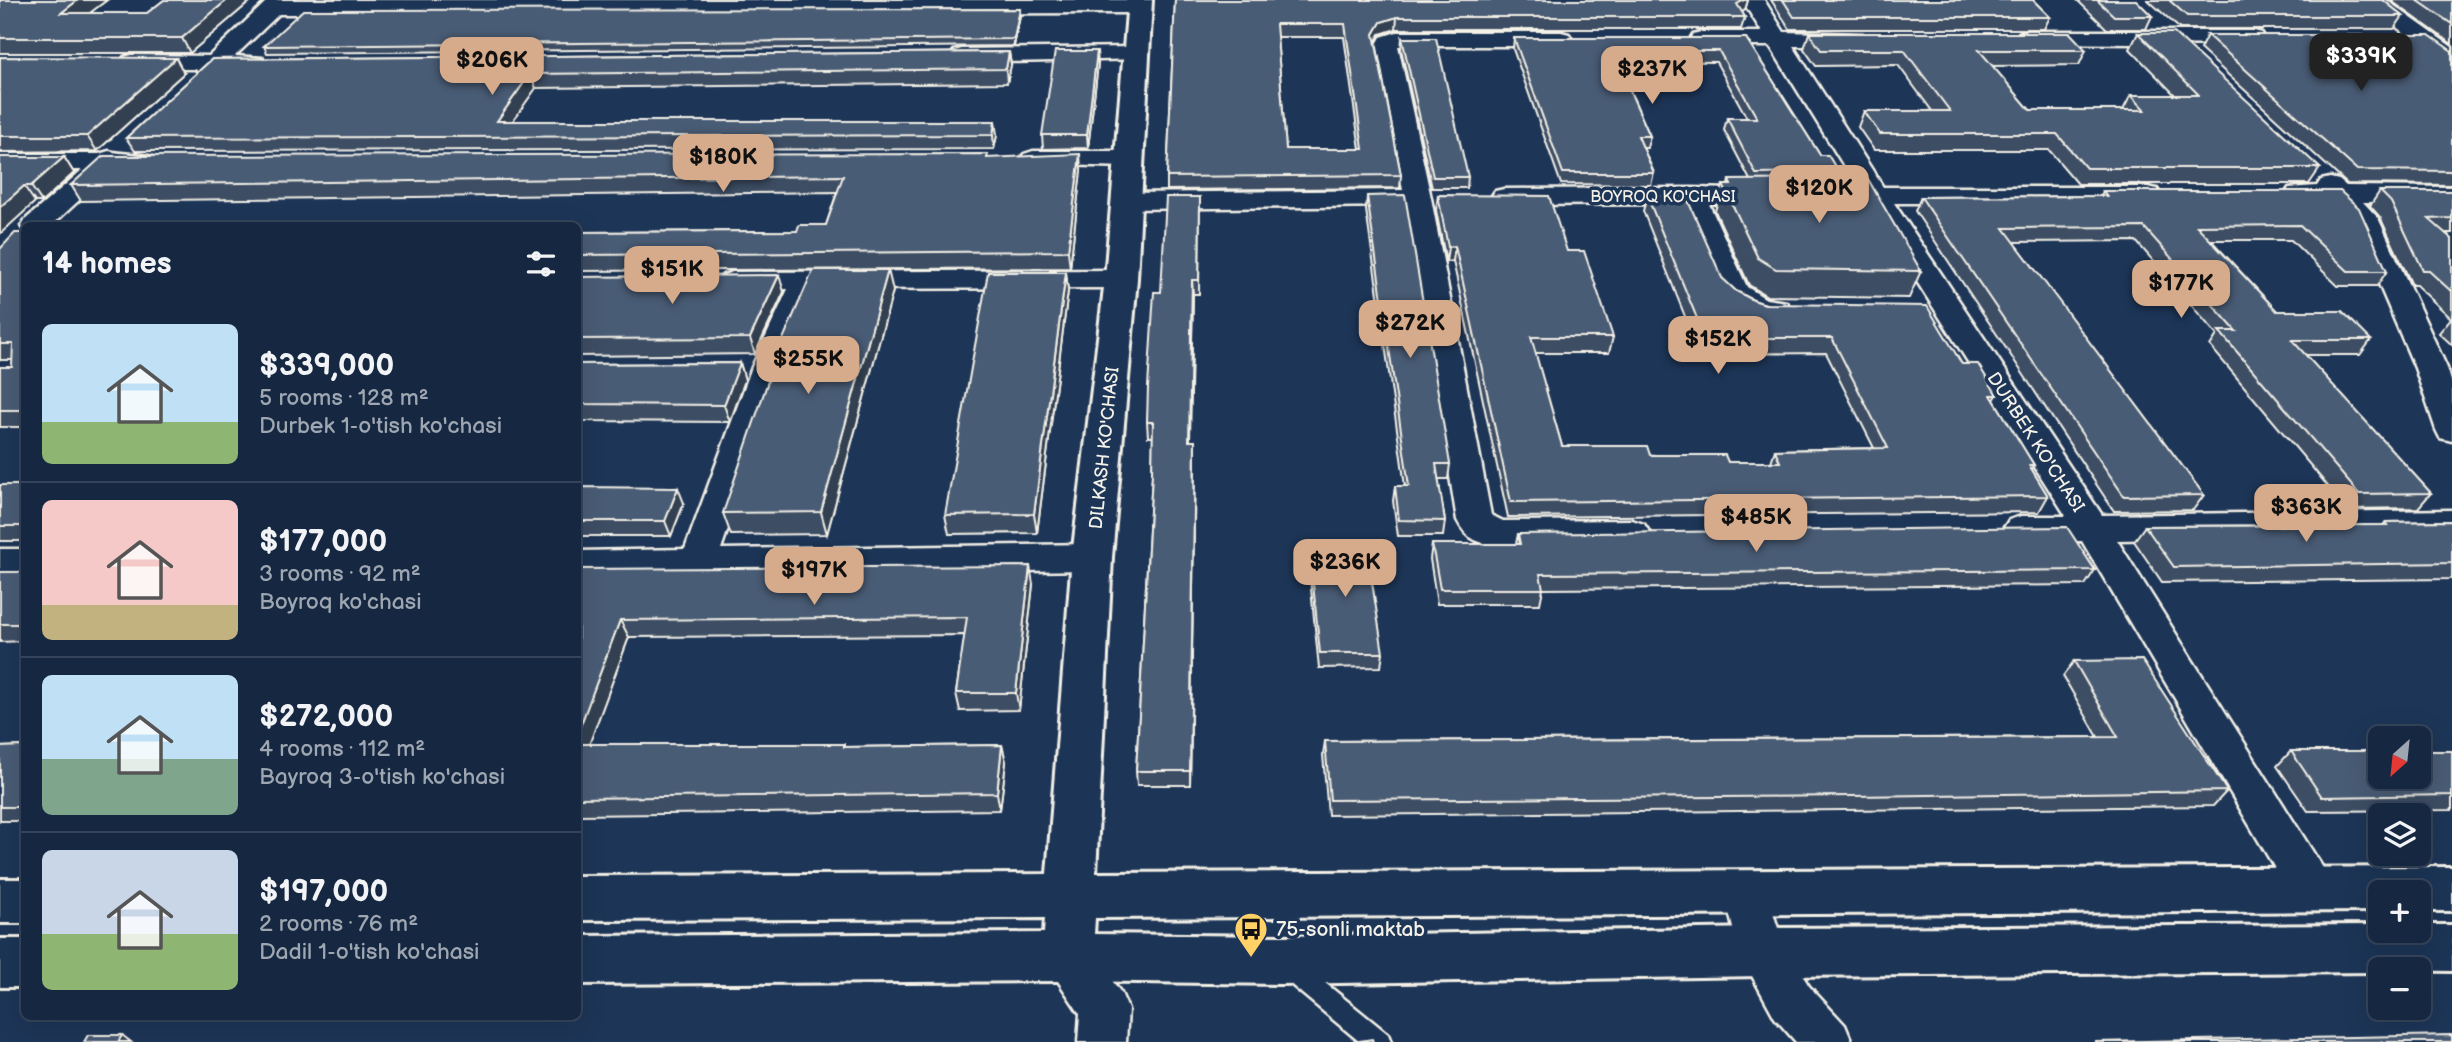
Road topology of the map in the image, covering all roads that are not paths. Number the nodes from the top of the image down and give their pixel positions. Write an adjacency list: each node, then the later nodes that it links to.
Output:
1 (1753, 0): 11 (street, DURBEK KO'CHASI)
2 (2372, 0): 14 (street)
3 (1140, 3): 4 (street); 15 (main road, DILKASH KO'CHASI)
4 (277, 4): 20 (street)
5 (2141, 9): 7 (street)
6 (2008, 38): 7 (street)
7 (2171, 38): 8 (street); 21 (street)
8 (2278, 38)
9 (1588, 39): 36 (street)
10 (1683, 39): 11 (street)
11 (1778, 39): 12 (street); 32 (street, DURBEK KO'CHASI)
12 (1873, 39)
13 (2386, 39): 14 (street)
14 (2426, 39): 17 (street)
15 (1137, 54): 16 (street); 24 (main road, DILKASH KO'CHASI)
16 (941, 56)
17 (2452, 58)
18 (107, 62): 20 (street)
19 (271, 62): 20 (street)
20 (215, 63): 22 (street)
21 (2201, 65)
22 (185, 90)
23 (135, 135): 27 (street)
24 (1128, 159): 25 (street); 38 (main road, DILKASH KO'CHASI)
25 (1003, 160)
26 (0, 162): 27 (street)
27 (105, 162): 28 (street); 39 (street)
28 (174, 162)
29 (2309, 167): 31 (street)
30 (2271, 194): 31 (street)
31 (2339, 194): 34 (street); 44 (street)
32 (1875, 195): 33 (street, BOYROQ KO'CHASI); 35 (street, BOYROQ KO'CHASI); 47 (street, DURBEK KO'CHASI)
33 (2175, 195)
34 (2452, 195)
35 (1692, 196): 37 (street, BOYROQ KO'CHASI); 43 (street)
36 (1432, 198): 38 (street); 49 (street)
37 (1473, 198)
38 (1127, 201): 40 (main road, DILKASH KO'CHASI)
39 (39, 222)
40 (1121, 279): 41 (street); 50 (main road, DILKASH KO'CHASI)
41 (806, 281): 42 (street); 54 (street)
42 (712, 282)
43 (1801, 308)
44 (2442, 368): 45 (street)
45 (2452, 430)
46 (2452, 522): 47 (street)
47 (2092, 528): 48 (street); 56 (street, DURBEK KO'CHASI)
48 (1983, 529)
49 (1667, 533)
50 (1092, 557): 54 (street); 58 (main road, DILKASH KO'CHASI)
51 (0, 562): 52 (street)
52 (21, 562)
53 (581, 564): 54 (street)
54 (698, 564)
55 (2452, 889): 56 (main road)
56 (2312, 890): 57 (main road)
57 (1746, 892): 58 (main road); 63 (street)
58 (1071, 896): 59 (main road); 64 (main road, DILKASH KO'CHASI)
59 (581, 898)
60 (0, 901): 61 (main road)
61 (21, 901)
62 (2452, 948): 63 (main road)
63 (1762, 952): 66 (main road); 71 (street)
64 (1068, 957): 65 (main road); 66 (main road); 69 (street)
65 (581, 960)
66 (1280, 960): 70 (lane)
67 (0, 963): 68 (main road)
68 (21, 963)
69 (1102, 1042)
70 (1379, 1042)
71 (1828, 1042)

